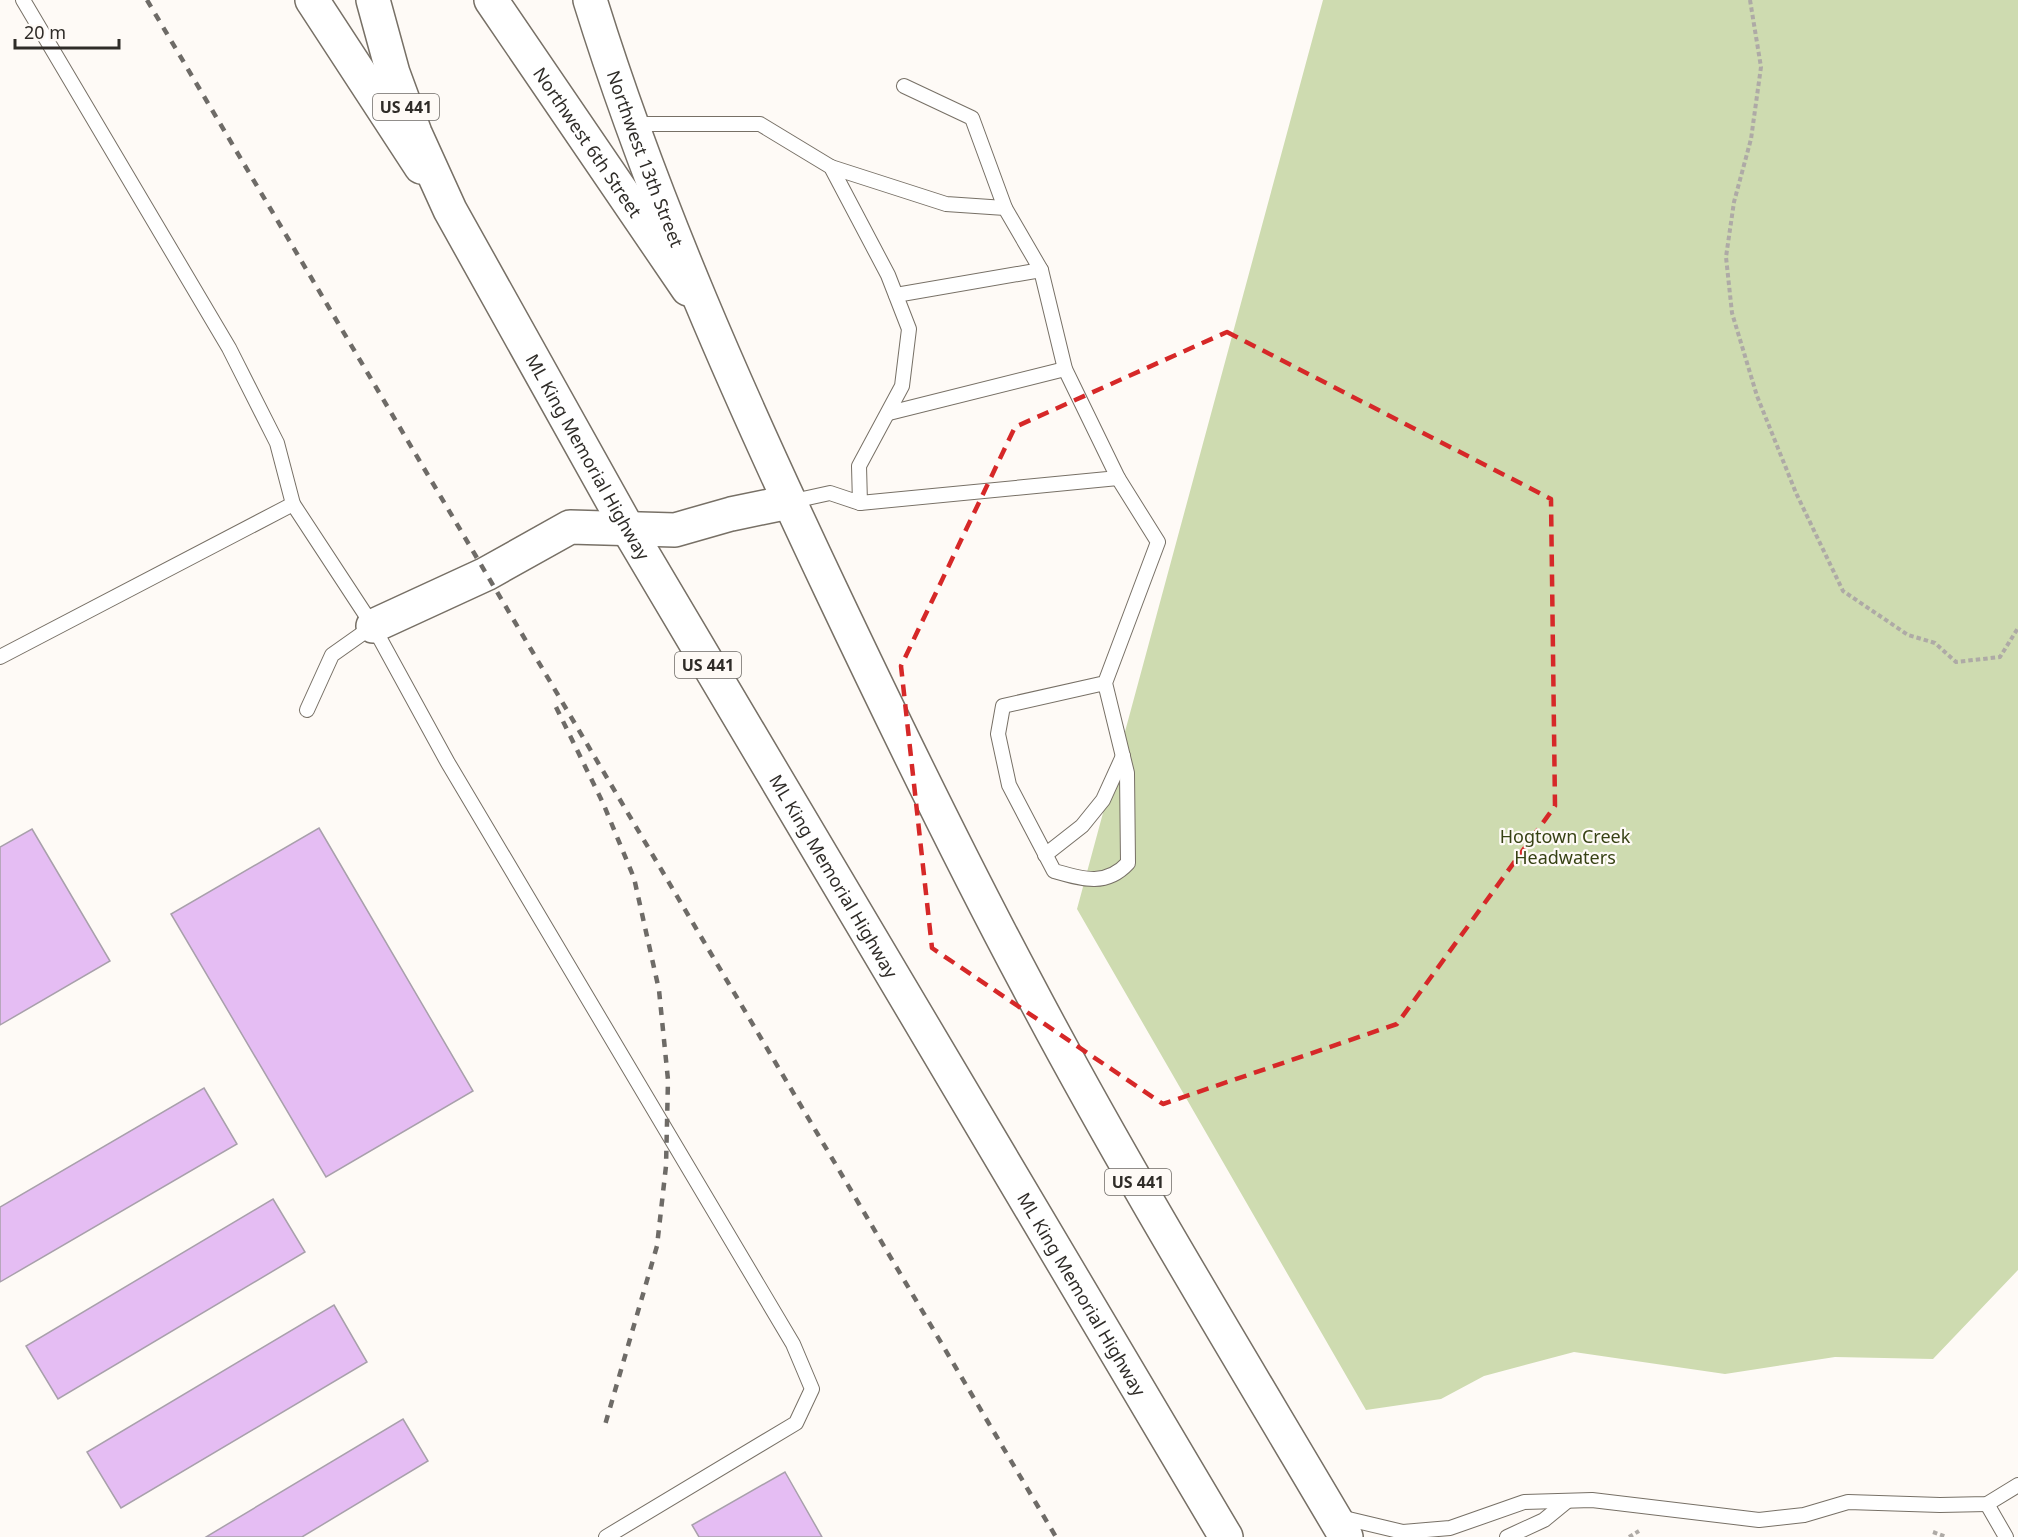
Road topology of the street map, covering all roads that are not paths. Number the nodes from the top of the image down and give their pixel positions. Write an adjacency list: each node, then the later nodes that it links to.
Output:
1 (23, 0): 19 (lane)
2 (312, 0): 10 (main road)
3 (373, 0): 10 (main road, US 441)
4 (491, 0): 13 (main road, Northwest 6th Street)
5 (590, 0): 7 (main road, Northwest 13th Street / US 441)
6 (904, 86): 9 (lane)
7 (631, 124): 8 (lane); 13 (main road, Northwest 13th Street / US 441)
8 (831, 167): 9 (lane); 12 (lane)
9 (1005, 208): 11 (lane)
10 (450, 210): 20 (main road, ML King Memorial Highway / US 441)
11 (1041, 270): 12 (lane); 14 (lane)
12 (896, 295): 15 (lane)
13 (706, 315): 17 (main road, US 441)
14 (1065, 369): 15 (lane); 16 (lane)
15 (889, 413): 18 (lane)
16 (1118, 478): 18 (lane); 23 (lane)
17 (789, 502): 18 (lane); 20 (main road); 31 (main road, US 441)
18 (860, 503)
19 (293, 504): 21 (lane); 22 (lane)
20 (628, 529): 21 (main road); 30 (main road, ML King Memorial Highway / US 441)
21 (373, 626): 24 (lane); 32 (lane)
22 (0, 657)
23 (1104, 683): 25 (lane); 26 (lane)
24 (307, 710)
25 (1123, 756): 26 (lane); 26 (lane)
26 (1046, 855)
27 (2018, 1485): 29 (lane)
28 (1566, 1502): 29 (lane); 31 (lane); 34 (lane)
29 (1987, 1504): 35 (lane)
30 (1219, 1525): 33 (main road)
31 (1339, 1526)
32 (606, 1537)
33 (1244, 1537)
34 (1507, 1537)
35 (2006, 1537)

